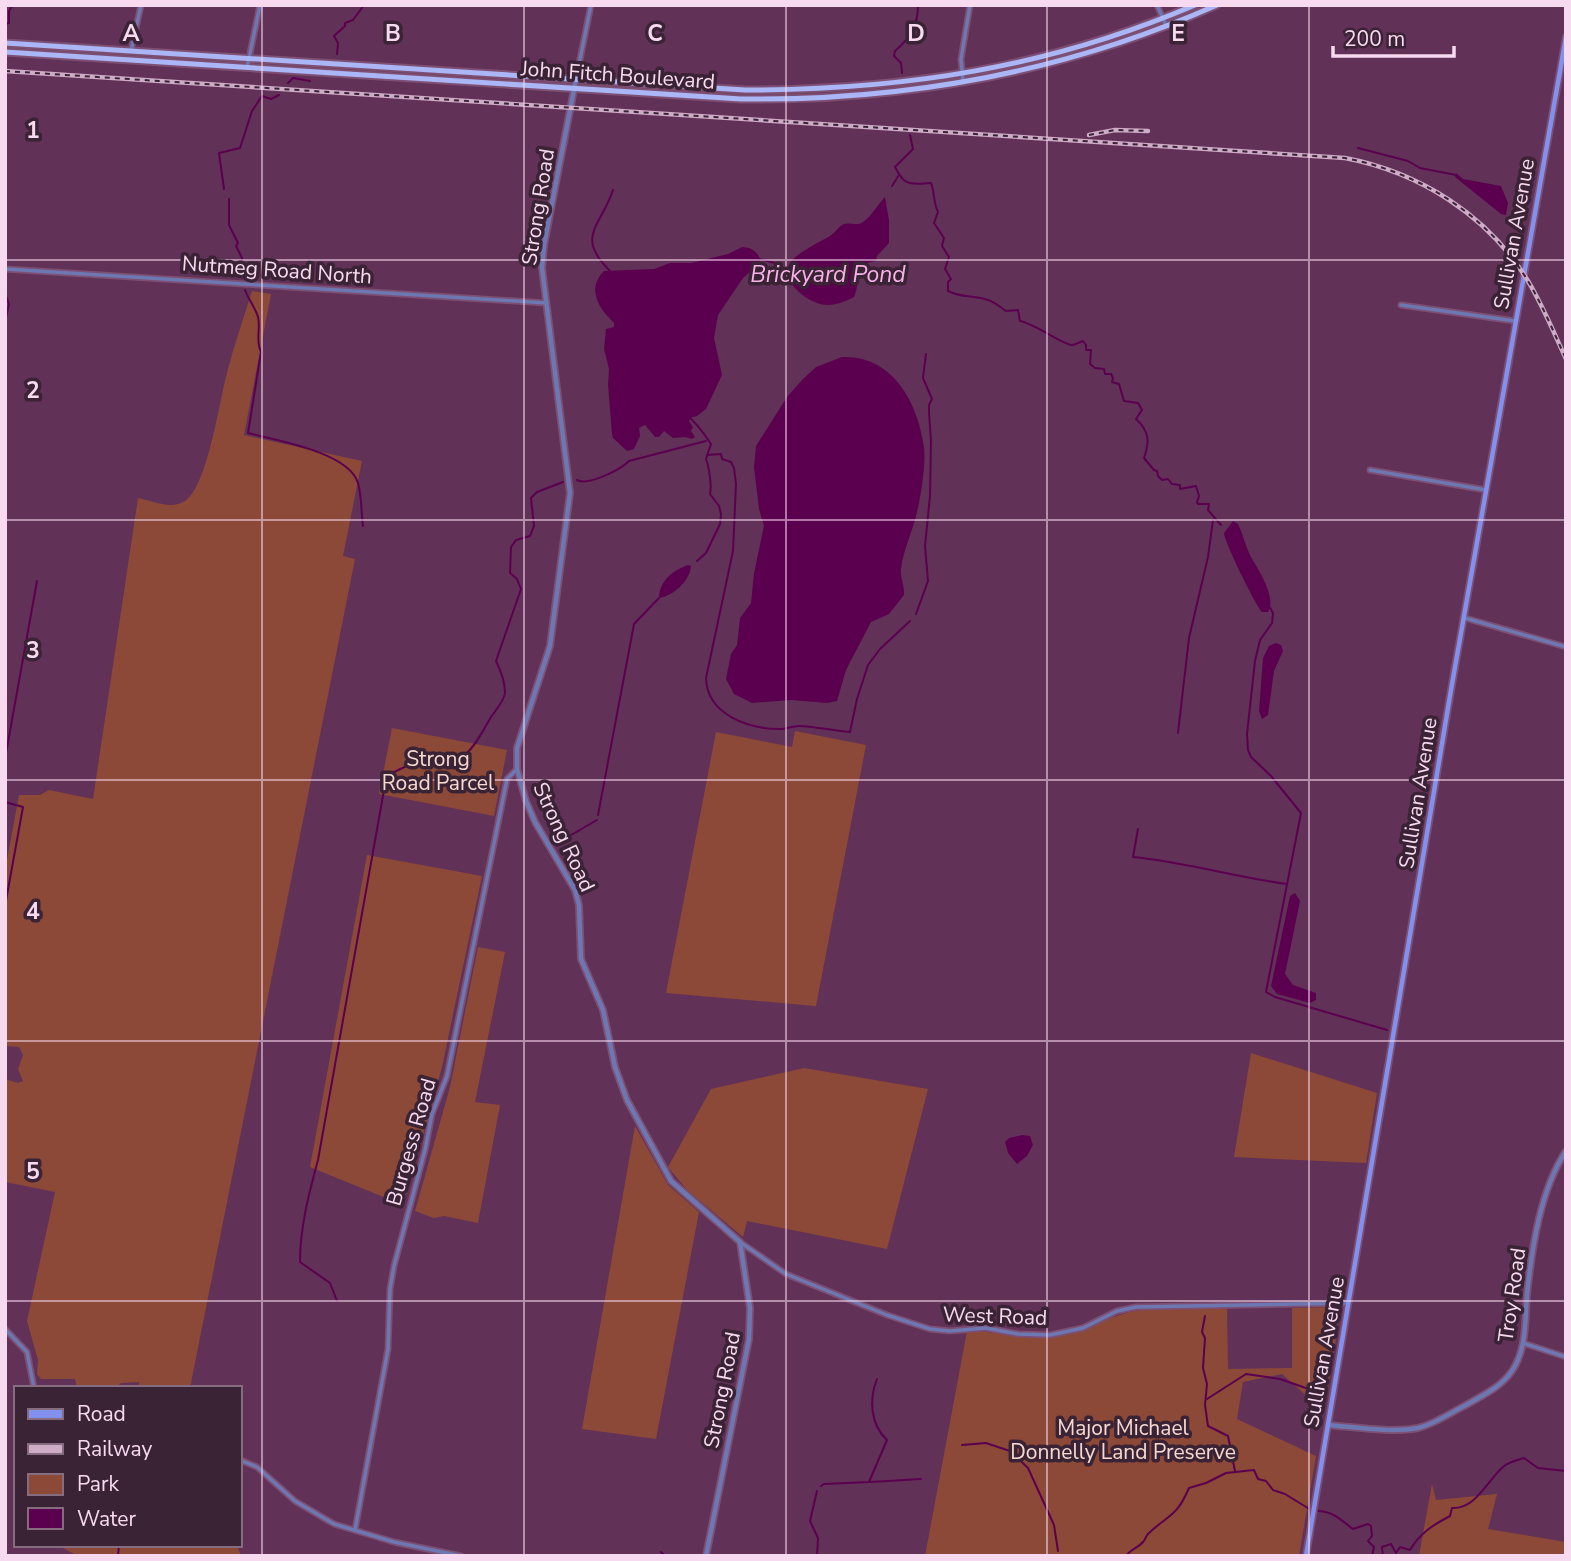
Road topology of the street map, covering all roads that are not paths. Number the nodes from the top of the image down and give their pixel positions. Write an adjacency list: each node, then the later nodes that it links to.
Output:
1 (141, 5): 13 (street)
2 (260, 5): 16 (street)
3 (591, 5): 21 (street, Strong Road)
4 (970, 5): 20 (street)
5 (1157, 5): 8 (street)
6 (1195, 5): 8 (highway, John Fitch Boulevard)
7 (1217, 5): 9 (highway, John Fitch Boulevard)
8 (1164, 18): 9 (street); 12 (highway, John Fitch Boulevard)
9 (1167, 27): 15 (highway, John Fitch Boulevard)
10 (1566, 37): 22 (main road, Sullivan Avenue)
11 (5, 43): 13 (highway, John Fitch Boulevard)
12 (1072, 49): 15 (highway); 17 (highway, John Fitch Boulevard)
13 (131, 51): 16 (highway, John Fitch Boulevard)
14 (5, 52): 18 (highway, John Fitch Boulevard)
15 (1074, 58): 19 (highway, John Fitch Boulevard)
16 (249, 59): 18 (street); 21 (highway, John Fitch Boulevard)
17 (1016, 64): 19 (highway); 20 (highway, John Fitch Boulevard)
18 (247, 68): 25 (highway, John Fitch Boulevard)
19 (1018, 72): 23 (highway, John Fitch Boulevard)
20 (961, 75): 23 (street); 26 (highway, John Fitch Boulevard)
21 (576, 79): 25 (street, Strong Road); 26 (highway, John Fitch Boulevard)
22 (1557, 83): 24 (street); 31 (main road, Sullivan Avenue)
23 (963, 84): 27 (highway, John Fitch Boulevard)
24 (1565, 86)
25 (575, 88): 27 (highway, John Fitch Boulevard); 29 (street, Strong Road)
26 (834, 88): 27 (highway)
27 (834, 98)
28 (5, 269): 29 (street, Nutmeg Road North)
29 (546, 303): 36 (street, Strong Road)
30 (1401, 305): 31 (street)
31 (1515, 321): 33 (main road, Sullivan Avenue)
32 (1370, 470): 33 (street)
33 (1486, 489): 34 (main road, Sullivan Avenue)
34 (1465, 618): 35 (street); 39 (main road, Sullivan Avenue)
35 (1566, 647)
36 (517, 769): 38 (street, Strong Road); 46 (street, Burgess Road)
37 (1566, 1151): 41 (street, Troy Road)
38 (740, 1242): 39 (street, West Road); 48 (street, Strong Road)
39 (1349, 1303): 44 (main road, Sullivan Avenue)
40 (5, 1329): 43 (street)
41 (1523, 1343): 42 (street); 44 (street, Troy Road)
42 (1566, 1357)
43 (34, 1386)
44 (1328, 1425): 49 (main road, Sullivan Avenue)
45 (242, 1461): 46 (street)
46 (355, 1531): 47 (street)
47 (461, 1556)
48 (706, 1556)
49 (1306, 1556)

